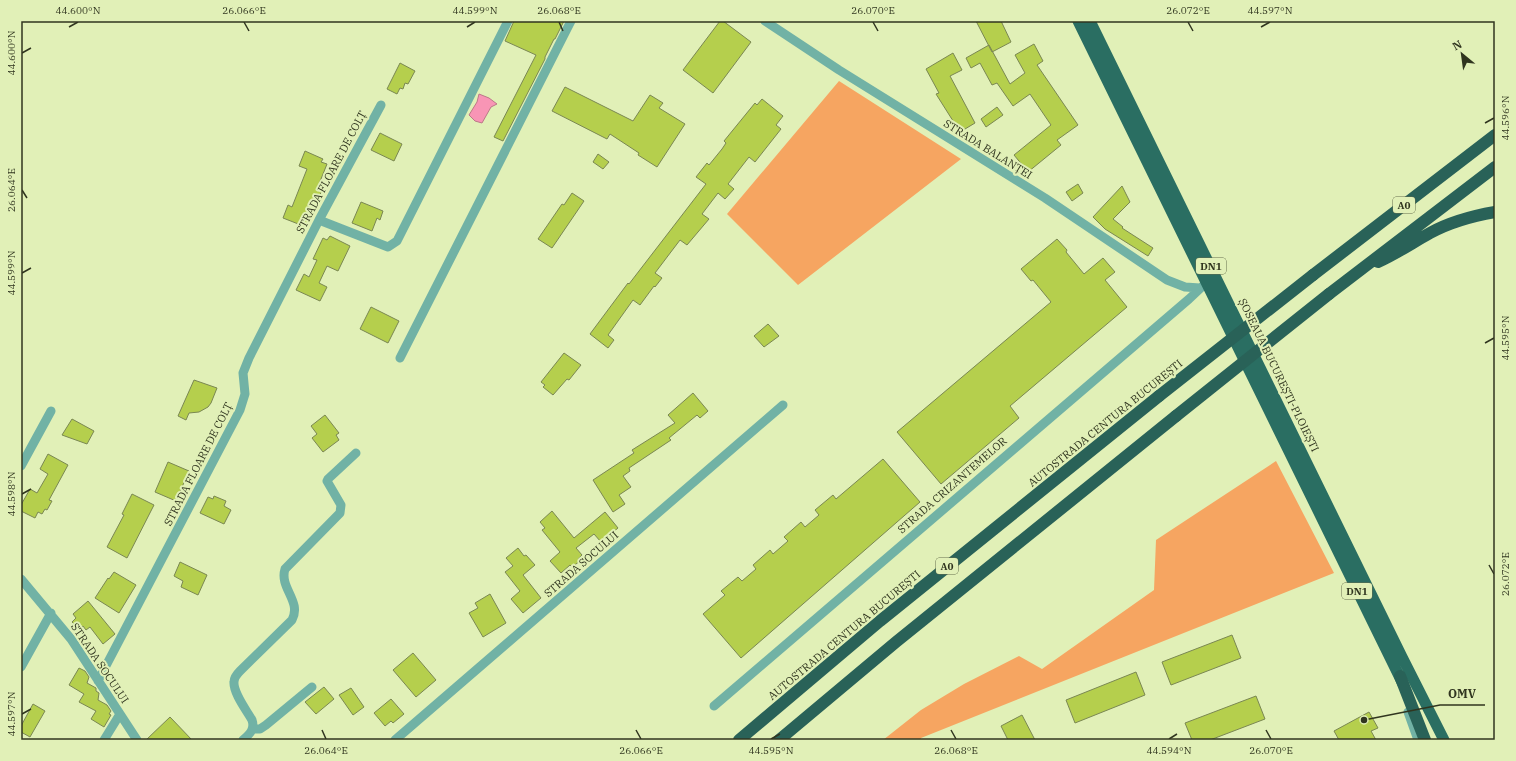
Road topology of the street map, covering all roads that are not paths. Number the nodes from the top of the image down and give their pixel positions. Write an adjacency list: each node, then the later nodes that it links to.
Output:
1 (508, 21): 10 (street)
2 (571, 21): 13 (street)
3 (765, 21): 12 (street, STRADA BALANȚEI)
4 (1078, 21): 12 (highway, DN1)
5 (1090, 21): 36 (highway, ȘOSEAUA BUCUREȘTI-PLOIEȘTI / DN1)
6 (381, 105): 10 (street, STRADA FLOARE DE COLȚ)
7 (1495, 135): 31 (highway, AUTOSTRADA CENTURA BUCUREȘTI / A0, bridge)
8 (1495, 167): 11 (highway, A0)
9 (1495, 212): 11 (highway)
10 (319, 220): 22 (street, STRADA FLOARE DE COLȚ)
11 (1355, 273): 32 (highway, A0, bridge)
12 (1203, 286): 21 (highway, DN1); 24 (street, STRADA CRIZANTEMELOR)
13 (400, 358)
14 (783, 405): 30 (street, STRADA SOCULUI)
15 (51, 411): 17 (street)
16 (356, 453): 26 (street)
17 (21, 466)
18 (21, 579): 19 (street, STRADA SOCULUI)
19 (51, 613): 20 (street); 22 (street, STRADA SOCULUI)
20 (21, 667)
21 (1400, 676): 33 (street); 34 (highway); 35 (highway, DN1)
22 (98, 681): 25 (street, STRADA SOCULUI)
23 (312, 687): 26 (street)
24 (714, 706)
25 (120, 714): 27 (street); 28 (street, STRADA SOCULUI)
26 (253, 729): 29 (street)
27 (104, 740)
28 (137, 740)
29 (243, 740)
30 (395, 740)
31 (739, 740)
32 (779, 740)
33 (1418, 740)
34 (1425, 740)
35 (1431, 740)
36 (1444, 740)

